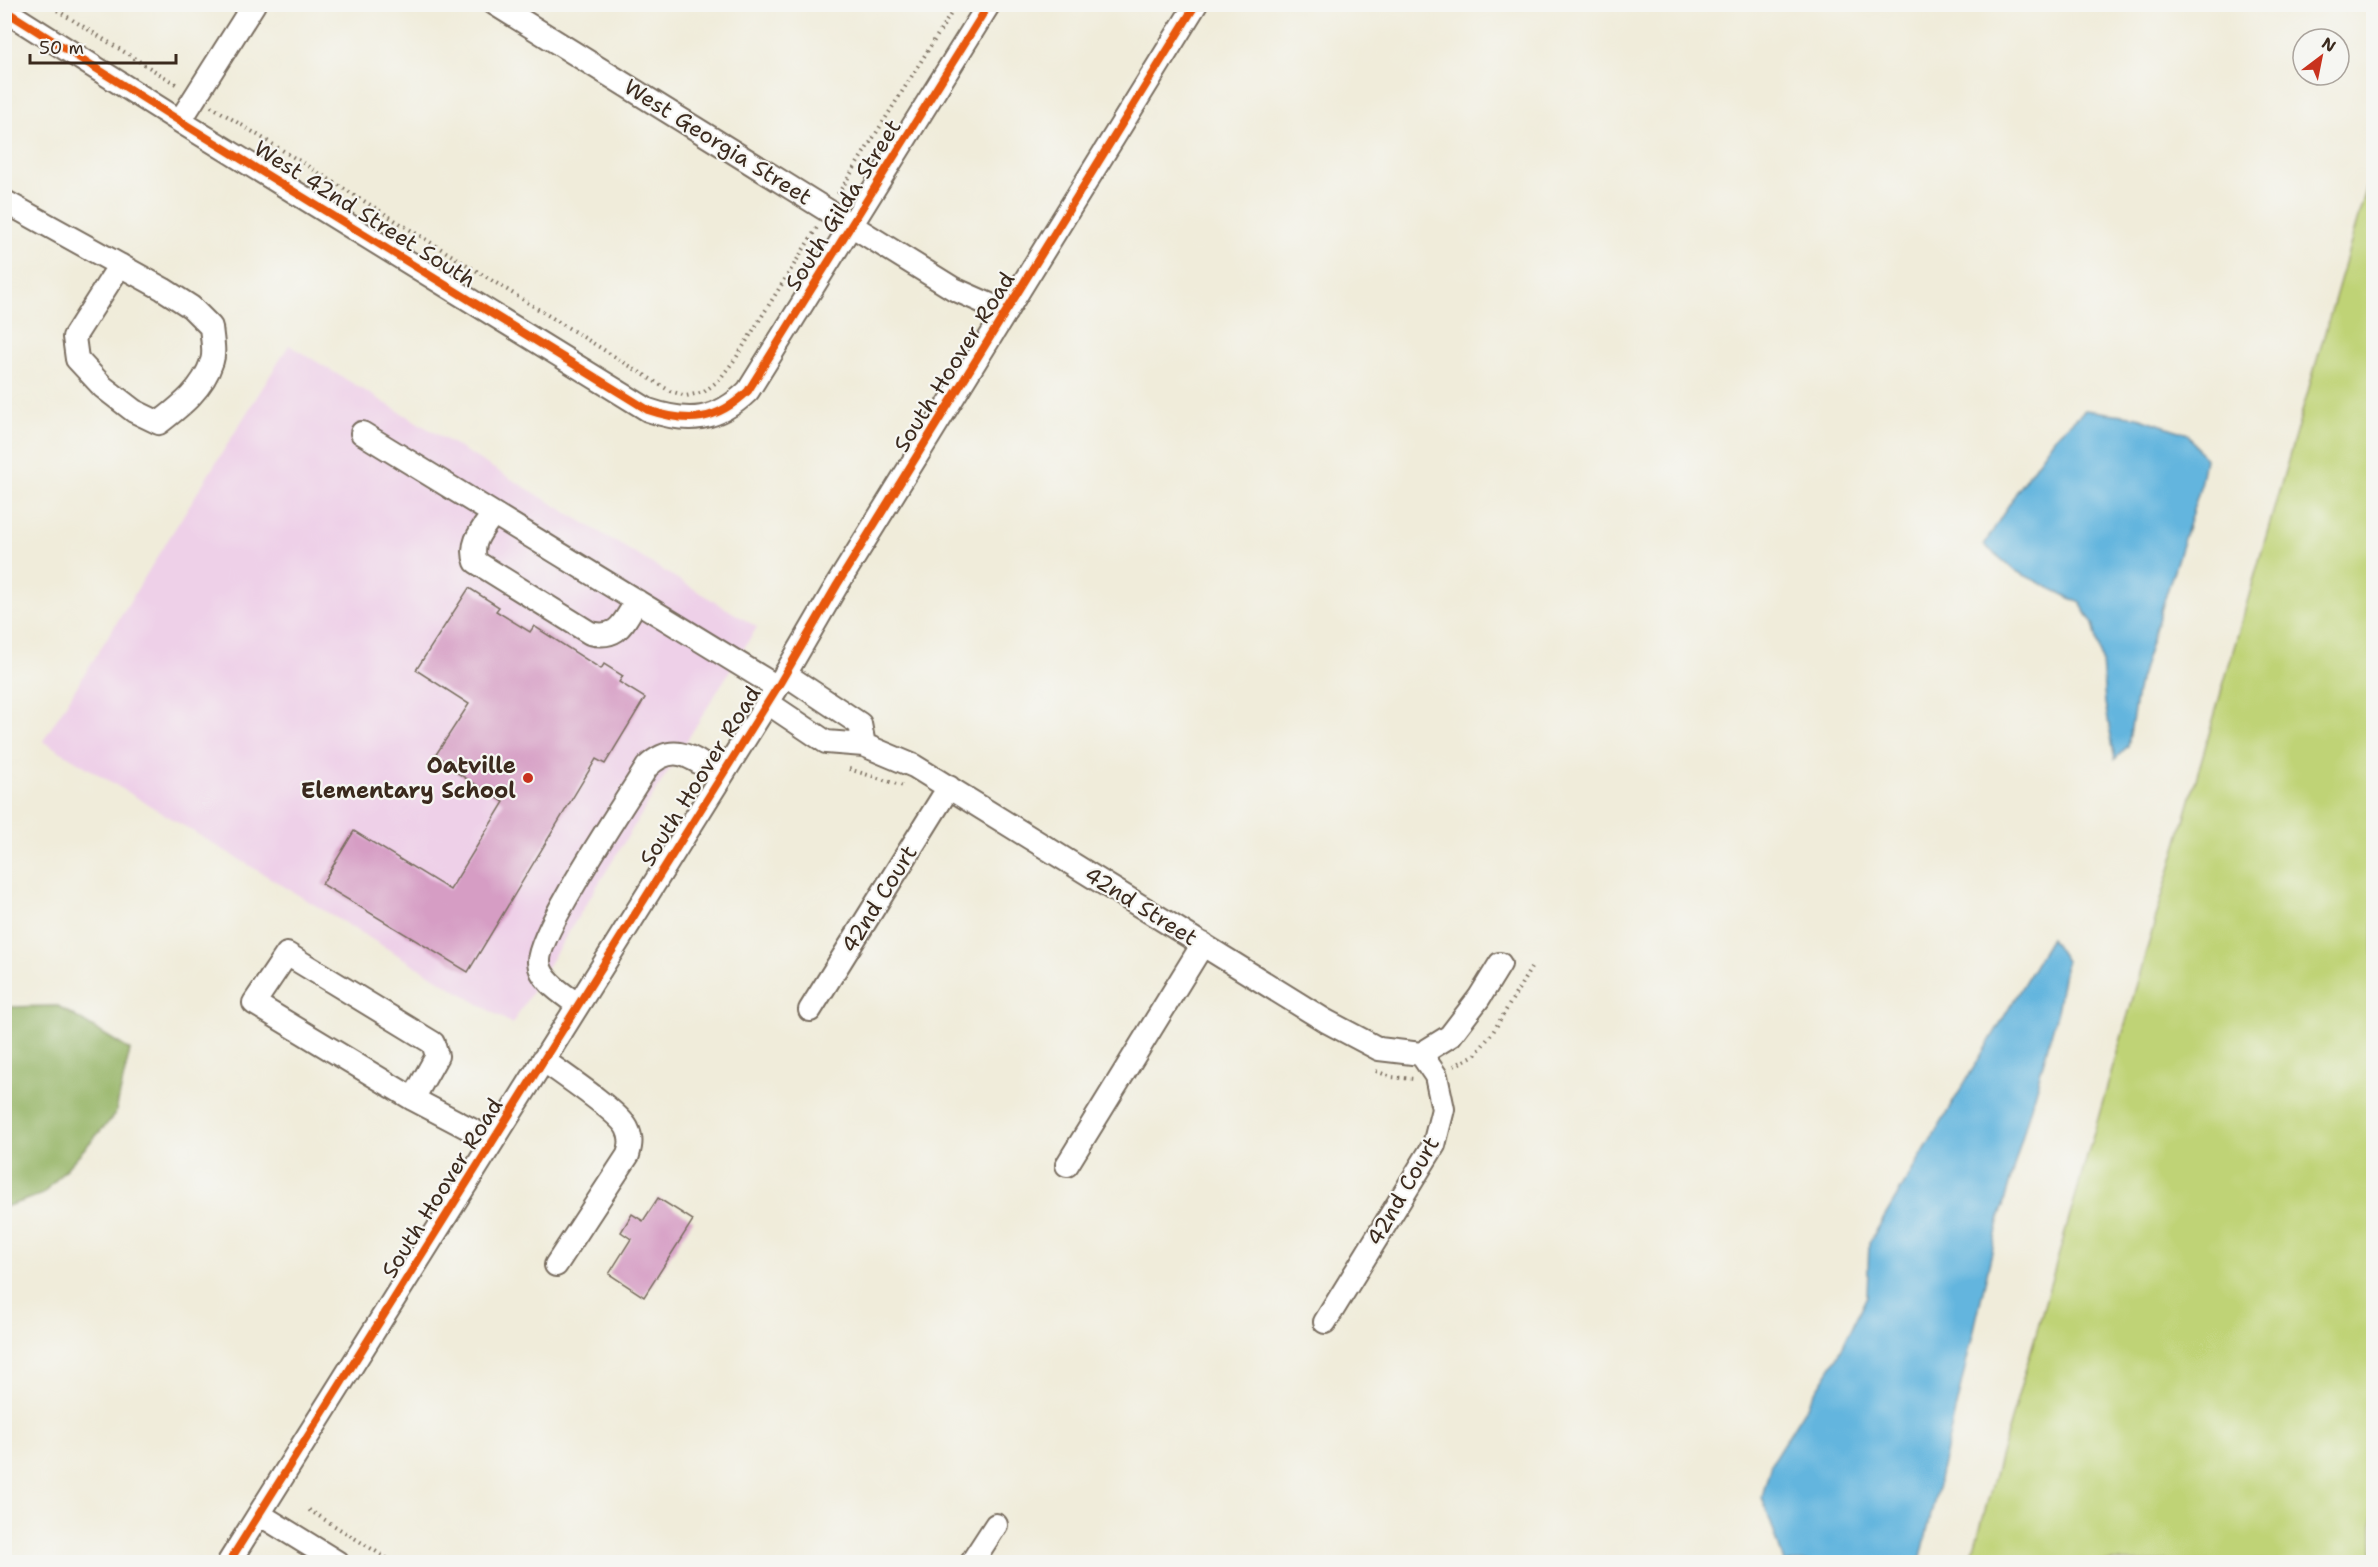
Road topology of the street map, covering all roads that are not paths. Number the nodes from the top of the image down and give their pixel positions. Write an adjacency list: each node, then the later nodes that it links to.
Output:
1 (254, 4): 6 (street)
2 (495, 4): 8 (street, West Georgia Street)
3 (989, 4): 8 (street, South Gilda Street)
4 (1196, 4): 10 (street, South Hoover Road)
5 (4, 10): 6 (street, West 42nd Street South)
6 (180, 121): 11 (street, West 42nd Street South)
7 (4, 201): 9 (street)
8 (852, 226): 10 (street, West Georgia Street); 11 (street, South Gilda Street)
9 (120, 265): 9 (street)
10 (1006, 312): 15 (street, South Hoover Road)
11 (716, 414)
12 (362, 433): 13 (street)
13 (492, 514): 14 (street); 14 (street)
14 (637, 601): 15 (street)
15 (777, 688): 16 (street, 42nd Street); 16 (street); 17 (street, South Hoover Road)
16 (864, 745): 18 (street, 42nd Street)
17 (721, 777): 21 (street, South Hoover Road); 21 (street)
18 (949, 787): 19 (street, 42nd Street); 22 (street, 42nd Court)
19 (1203, 944): 23 (street, 42nd Street); 27 (street)
20 (1500, 964): 23 (street)
21 (578, 1005): 24 (street, South Hoover Road)
22 (810, 1010)
23 (1421, 1054): 29 (street, 42nd Court)
24 (543, 1060): 26 (street, South Hoover Road); 28 (street)
25 (413, 1099): 25 (street); 26 (street)
26 (493, 1141): 30 (street, South Hoover Road)
27 (1067, 1165)
28 (556, 1265)
29 (1325, 1322)
30 (259, 1514): 32 (street, South Hoover Road); 33 (street)
31 (996, 1525): 34 (street)
32 (229, 1563)
33 (337, 1563)
34 (972, 1563)

